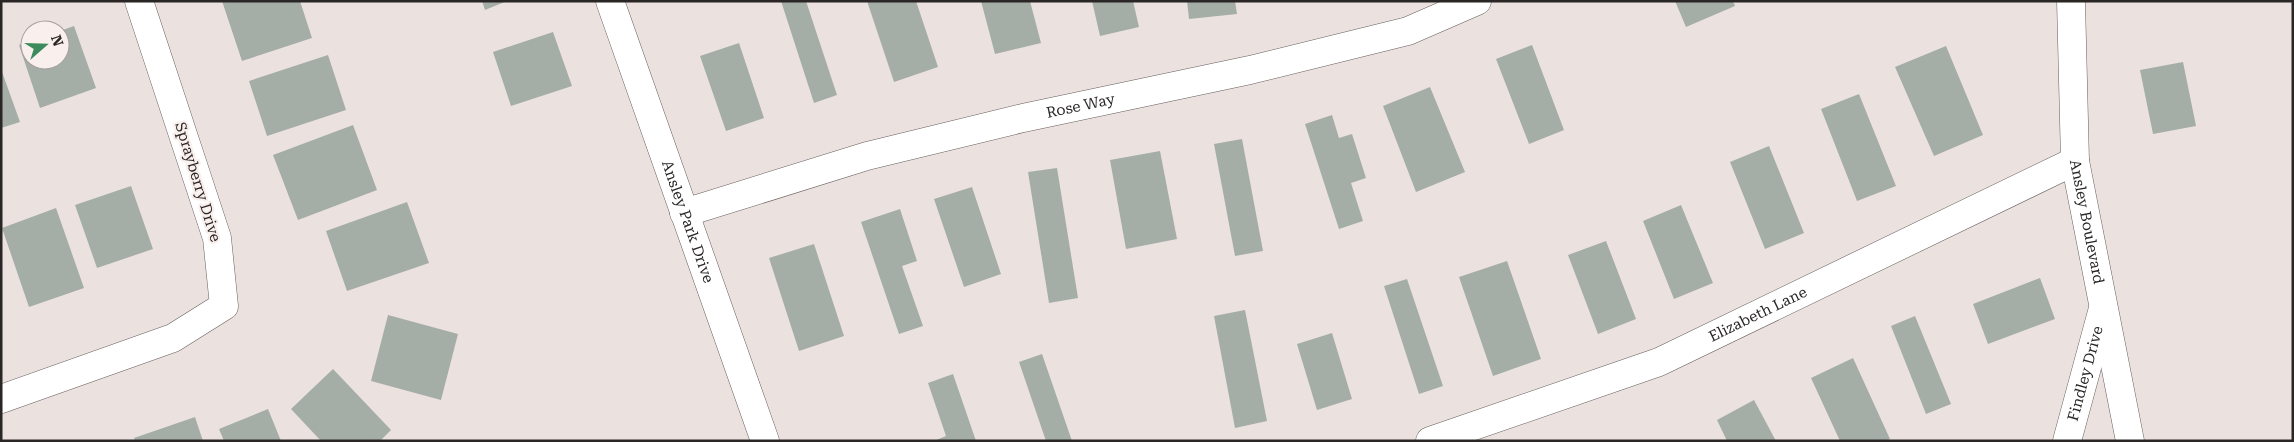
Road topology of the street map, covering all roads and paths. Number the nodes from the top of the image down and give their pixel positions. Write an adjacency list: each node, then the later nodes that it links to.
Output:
1 (139, 1): 8 (street, Sprayberry Drive)
2 (610, 1): 6 (street, Ansley Park Drive)
3 (1477, 1): 6 (street, Rose Way)
4 (2071, 1): 5 (street, Ansley Boulevard)
5 (2075, 161): 7 (street, Ansley Boulevard); 10 (street, Elizabeth Lane)
6 (684, 213): 9 (street, Ansley Park Drive)
7 (2104, 306): 11 (street, Findley Drive); 12 (street, Ansley Boulevard)
8 (1, 399)
9 (765, 441)
10 (1430, 441)
11 (2067, 441)
12 (2130, 441)

